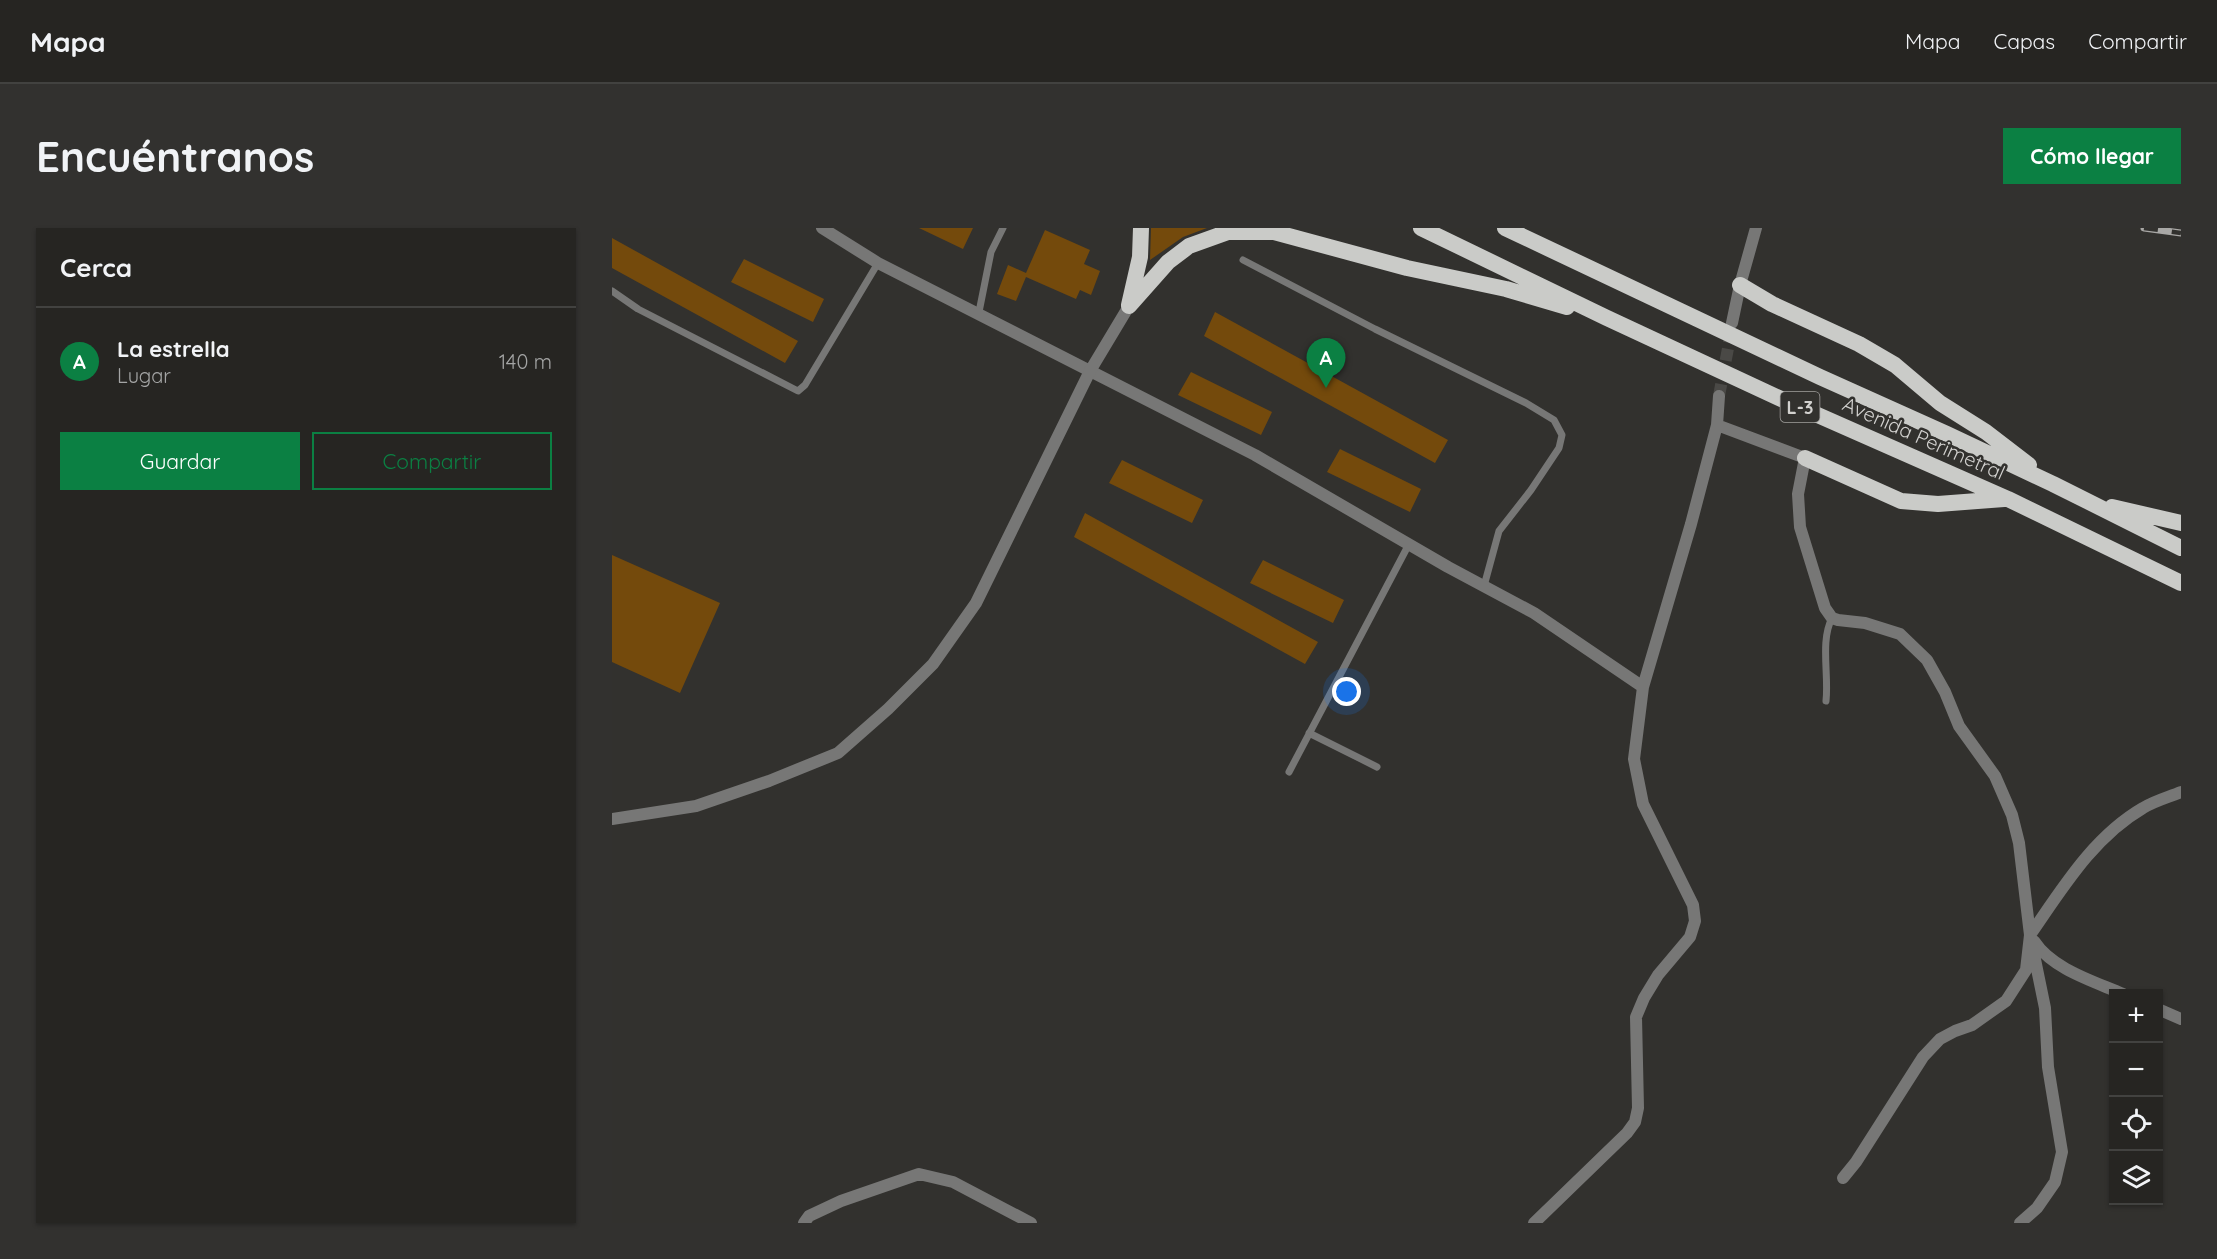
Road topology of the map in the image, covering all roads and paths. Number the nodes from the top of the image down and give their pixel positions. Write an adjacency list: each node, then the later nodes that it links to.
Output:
1 (822, 228): 8 (street)
2 (1003, 228): 12 (lane)
3 (1142, 228): 11 (highway)
4 (1421, 228): 13 (highway, Avenida Perimetral / L-3)
5 (1505, 228): 20 (highway, Avenida Perimetral / L-3)
6 (1754, 228): 9 (street)
7 (1243, 260): 28 (lane)
8 (878, 263): 10 (lane); 12 (street)
9 (1740, 285): 14 (street); 20 (highway)
10 (612, 291)
11 (1129, 306): 13 (highway); 15 (street)
12 (979, 312): 15 (street)
13 (1607, 318): 19 (highway, Avenida Perimetral / L-3)
14 (1732, 323)
15 (1090, 371): 25 (street); 36 (street)
16 (1719, 396): 17 (street)
17 (1717, 425): 18 (street, L-3); 30 (street)
18 (1805, 458): 23 (highway); 29 (street)
19 (1940, 469): 21 (highway, Avenida Perimetral / L-3); 23 (highway)
20 (2053, 484): 22 (highway, Avenida Perimetral / L-3)
21 (2008, 499): 23 (highway); 27 (highway, Avenida Perimetral / L-3)
22 (2087, 501): 24 (highway); 26 (highway, Avenida Perimetral / L-3)
23 (1938, 504)
24 (2181, 523)
25 (1409, 544): 28 (street); 32 (lane)
26 (2181, 549)
27 (2181, 583)
28 (1484, 586): 30 (street)
29 (1832, 618): 31 (lane); 37 (street)
30 (1643, 687): 44 (street)
31 (1826, 701)
32 (1308, 734): 33 (lane); 34 (lane)
33 (1377, 767)
34 (1289, 771)
35 (2181, 792): 37 (street)
36 (612, 819)
37 (2030, 935): 38 (street); 41 (street); 45 (street)
38 (2112, 989)
39 (2163, 1011): 40 (street)
40 (2181, 1019)
41 (1843, 1178)
42 (804, 1223): 43 (street)
43 (1031, 1223)
44 (1534, 1223)
45 (2020, 1223)

